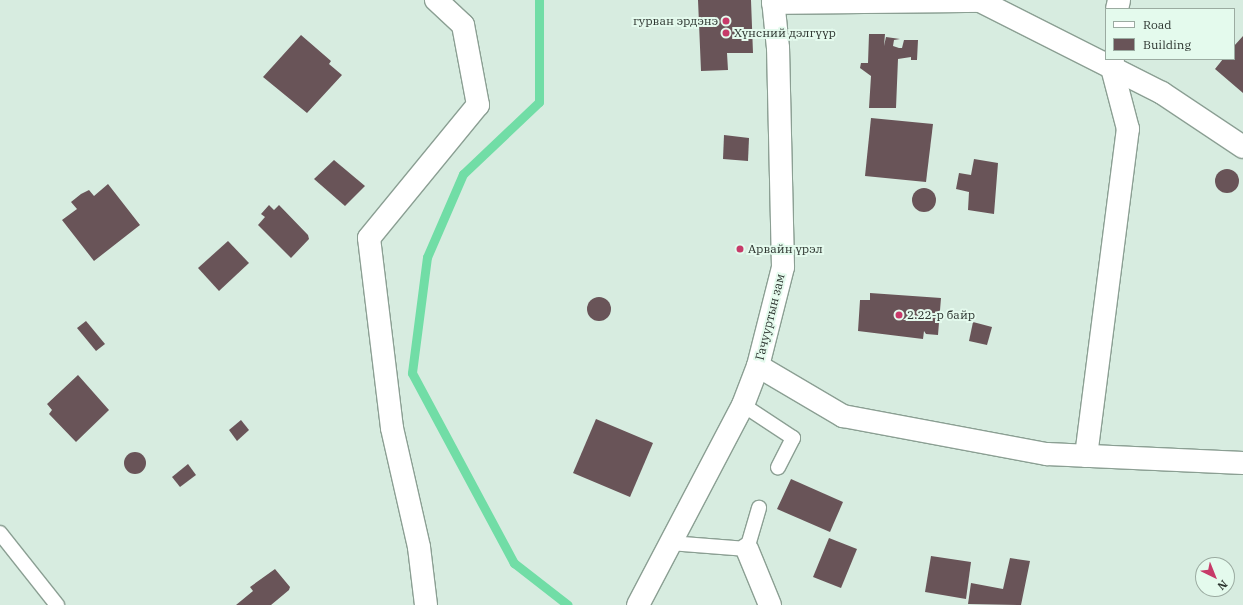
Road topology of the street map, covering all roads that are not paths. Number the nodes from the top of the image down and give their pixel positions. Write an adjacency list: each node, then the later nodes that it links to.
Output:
1 (436, 0): 17 (street)
2 (773, 2): 3 (street); 6 (street, Гачууртын зам)
3 (1105, 59)
4 (1113, 63): 5 (street); 8 (street)
5 (1243, 147)
6 (758, 366): 7 (street, Гачууртын зам); 8 (street)
7 (743, 405): 10 (lane); 13 (street, Гачууртын зам)
8 (1086, 456): 9 (street)
9 (1243, 463)
10 (778, 467)
11 (759, 508): 14 (lane)
12 (0, 533): 16 (lane)
13 (670, 542): 14 (lane); 15 (street, Гачууртын зам)
14 (746, 549): 18 (street)
15 (642, 598)
16 (57, 605)
17 (426, 605)
18 (770, 605)

